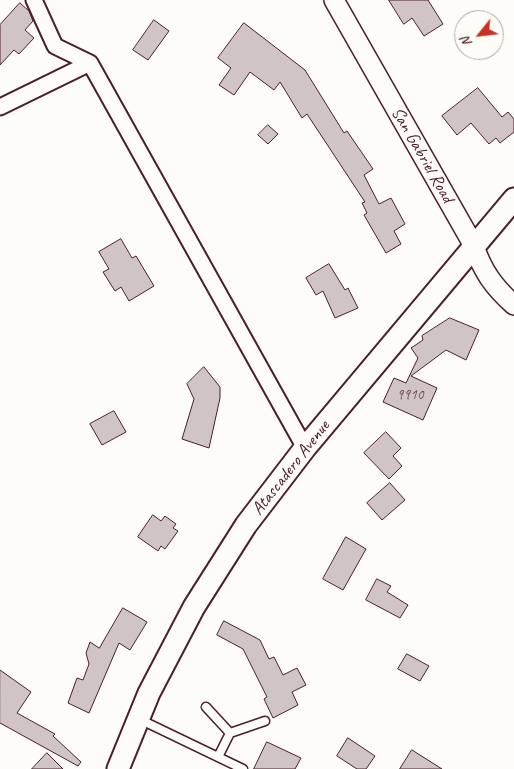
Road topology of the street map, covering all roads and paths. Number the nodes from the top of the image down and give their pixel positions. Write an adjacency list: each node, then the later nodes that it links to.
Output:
1 (34, 0): 3 (street)
2 (334, 0): 6 (street, San Gabriel Road)
3 (90, 63): 4 (street); 8 (street)
4 (0, 107)
5 (514, 199): 6 (main road, Atascadero Avenue)
6 (474, 246): 7 (street, San Gabriel Road); 8 (main road, Atascadero Avenue)
7 (514, 305)
8 (305, 448): 10 (main road, Atascadero Avenue)
9 (206, 707): 12 (lane)
10 (139, 719): 13 (lane); 14 (main road, Atascadero Avenue)
11 (265, 721): 12 (lane)
12 (230, 733): 13 (lane)
13 (218, 757): 15 (lane)
14 (118, 769)
15 (243, 769)

